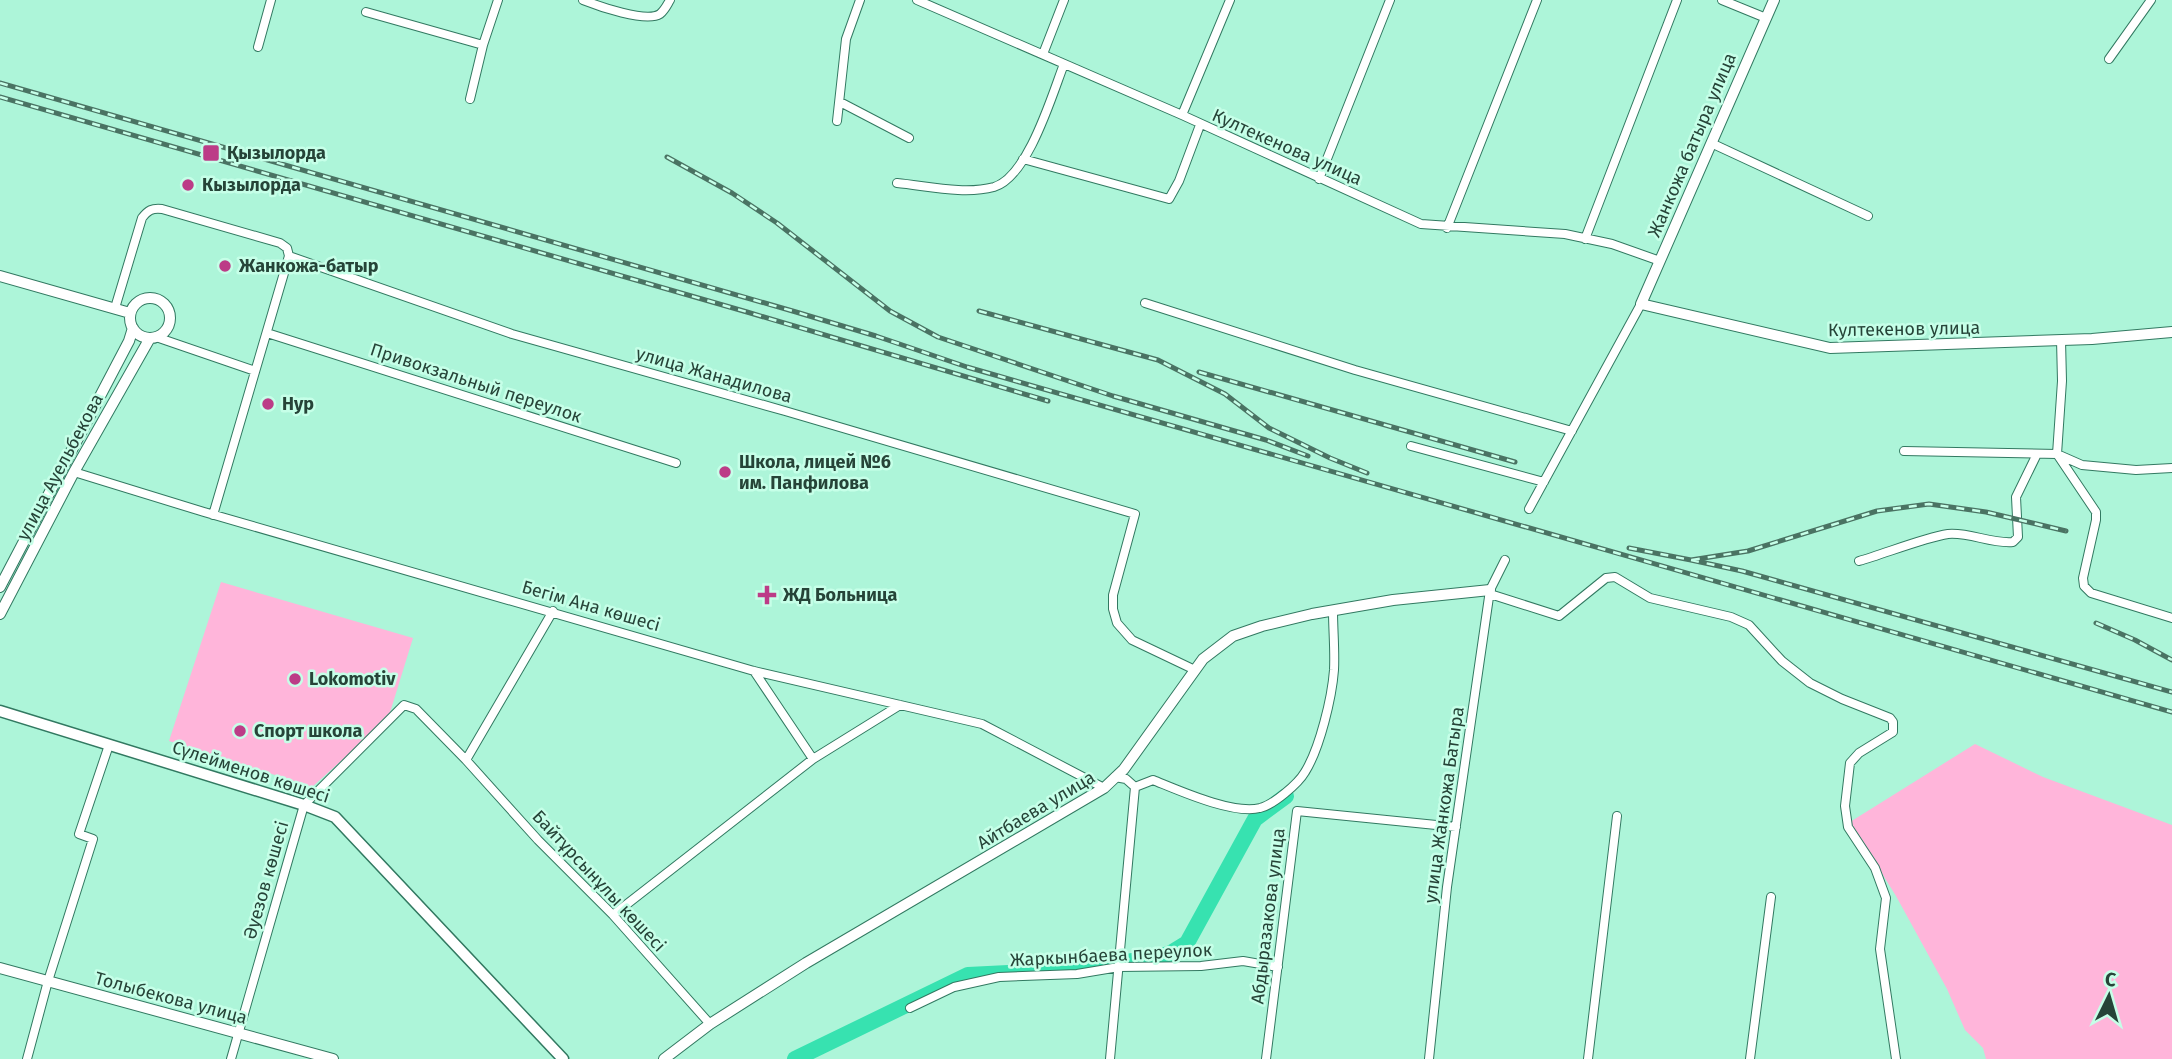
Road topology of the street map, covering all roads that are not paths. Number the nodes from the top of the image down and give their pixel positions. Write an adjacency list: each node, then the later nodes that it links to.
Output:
1 (271, 0): 18 (street)
2 (498, 0): 17 (street)
3 (583, 0): 4 (street)
4 (670, 0)
5 (860, 0): 23 (street)
6 (917, 0): 19 (street, Култекенова улица)
7 (1064, 0): 19 (street)
8 (1230, 0): 24 (street)
9 (1390, 0): 30 (street)
10 (1537, 0): 33 (street)
11 (1677, 0): 34 (street)
12 (1721, 0): 16 (street)
13 (1774, 0): 16 (street, Жанкожа батыра улица)
14 (2151, 0): 20 (street)
15 (366, 12): 17 (street)
16 (1766, 18): 28 (street, Жанкожа батыра улица)
17 (483, 45): 22 (street)
18 (258, 47)
19 (1043, 54): 21 (street, Култекенова улица)
20 (2109, 59)
21 (1064, 64): 24 (street, Култекенова улица); 29 (street)
22 (470, 99)
23 (840, 102): 25 (street); 27 (street)
24 (1182, 115): 26 (street, Култекенова улица)
25 (837, 121)
26 (1200, 125): 29 (street); 30 (street, Култекенова улица)
27 (909, 138)
28 (1711, 143): 32 (street); 36 (street, Жанкожа батыра улица)
29 (1023, 159): 31 (street)
30 (1319, 179): 33 (street, Култекенова улица)
31 (897, 183)
32 (1868, 216)
33 (1447, 228): 34 (street, Култекенова улица)
34 (1585, 239): 36 (street, Култекенова улица)
35 (289, 256): 40 (street, улица Жанадилова); 43 (street); 68 (street, улица Жанадилова)
36 (1660, 261): 39 (street, Жанкожа батыра улица)
37 (0, 276): 40 (street)
38 (1144, 303): 48 (street)
39 (1641, 304): 46 (street, Култекенов улица); 48 (street)
40 (116, 308): 41 (street)
41 (130, 313): 42 (street); 45 (street)
42 (133, 328): 45 (street); 54 (street, улица Ауельбекова)
43 (267, 332): 47 (street); 53 (street, Привокзальный переулок)
44 (2172, 332): 46 (street, Култекенов улица)
45 (153, 337): 47 (street); 56 (street, улица Ауельбекова)
46 (2061, 340): 52 (street)
47 (256, 371): 59 (street)
48 (1572, 431): 57 (street)
49 (1410, 446): 57 (street)
50 (1904, 451): 51 (street)
51 (2037, 454): 52 (street); 61 (street)
52 (2057, 454): 55 (street); 67 (street)
53 (676, 463)
54 (63, 468): 56 (street, Бегім Ана көшесі); 62 (street, улица Ауельбекова)
55 (2172, 468)
56 (74, 472): 59 (street, Бегім Ана көшесі); 66 (street, улица Ауельбекова)
57 (1544, 482): 58 (street)
58 (1529, 509)
59 (213, 515): 64 (street, Бегім Ана көшесі)
60 (1505, 560): 63 (street, улица Жанкожа Батыра)
61 (1858, 561)
62 (0, 587)
63 (1490, 592): 65 (street, Айтбаева улица); 80 (street, улица Жанкожа Батыра); 100 (street)
64 (553, 611): 69 (street, Бегім Ана көшесі); 74 (street)
65 (1333, 611): 68 (street, Айтбаева улица); 76 (street)
66 (0, 614)
67 (2172, 618)
68 (1195, 670): 75 (street, Айтбаева улица)
69 (754, 671): 70 (street, Бегім Ана көшесі); 73 (street)
70 (900, 705): 73 (street); 77 (street, Бегім Ана көшесі)
71 (0, 711): 72 (main road, Сүлейменов көшесі)
72 (109, 745): 78 (main road, Сүлейменов көшесі); 86 (street)
73 (813, 759): 82 (street)
74 (466, 760): 78 (street, Әуезов көшесі); 82 (street, Байтұрсынұлы көшесі)
75 (1115, 777): 76 (street); 77 (street, Айтбаева улица)
76 (1135, 787): 83 (street)
77 (1104, 788): 88 (street, Айтбаева улица)
78 (304, 805): 89 (street, Әуезов көшесі); 93 (main road, Сүлейменов көшесі)
79 (1617, 817): 98 (street)
80 (1456, 827): 84 (street, Абдыразакова улица); 97 (street, улица Жанкожа Батыра)
81 (1771, 897): 99 (street)
82 (613, 915): 88 (street, Байтұрсынұлы көшесі)
83 (1119, 967): 84 (street, Жаркынбаева переулок); 87 (street, Жаркынбаева переулок); 95 (street)
84 (1278, 967): 96 (street, Абдыразакова улица)
85 (0, 968): 86 (street, Толыбекова улица)
86 (48, 981): 89 (street, Толыбекова улица); 90 (street)
87 (910, 1008)
88 (710, 1024): 94 (street, Айтбаева улица)
89 (239, 1033): 91 (street, Әуезов көшесі); 92 (street, Толыбекова улица)
90 (27, 1059)
91 (232, 1059)
92 (333, 1059)
93 (563, 1059)
94 (664, 1059)
95 (1110, 1059)
96 (1266, 1059)
97 (1429, 1059)
98 (1588, 1059)
99 (1751, 1059)
100 (1896, 1059)

